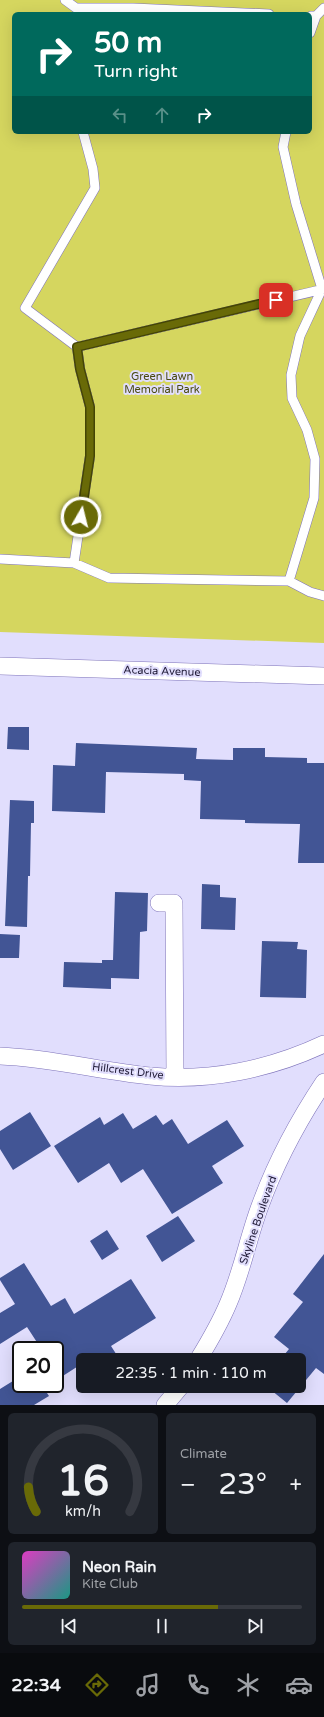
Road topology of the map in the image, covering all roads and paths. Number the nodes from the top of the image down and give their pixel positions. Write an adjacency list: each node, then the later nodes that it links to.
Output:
1 (65, 0): 3 (lane)
2 (324, 8): 5 (lane)
3 (76, 11): 4 (lane)
4 (224, 12)
5 (313, 16)
6 (84, 134): 9 (lane)
7 (286, 134): 8 (lane)
8 (323, 289): 9 (lane); 12 (lane)
9 (77, 347): 11 (lane)
10 (0, 560): 11 (lane)
11 (74, 563): 12 (lane)
12 (289, 581): 13 (lane)
13 (324, 596)
14 (0, 666): 15 (street, Acacia Avenue)
15 (324, 676)
16 (159, 903): 19 (street)
17 (324, 1044): 19 (street, Hillcrest Drive)
18 (0, 1056): 19 (street, Hillcrest Drive)
19 (175, 1077)
20 (324, 1082): 21 (street, Skyline Boulevard)
21 (202, 1353)
22 (175, 1393): 23 (street)
23 (165, 1405)

